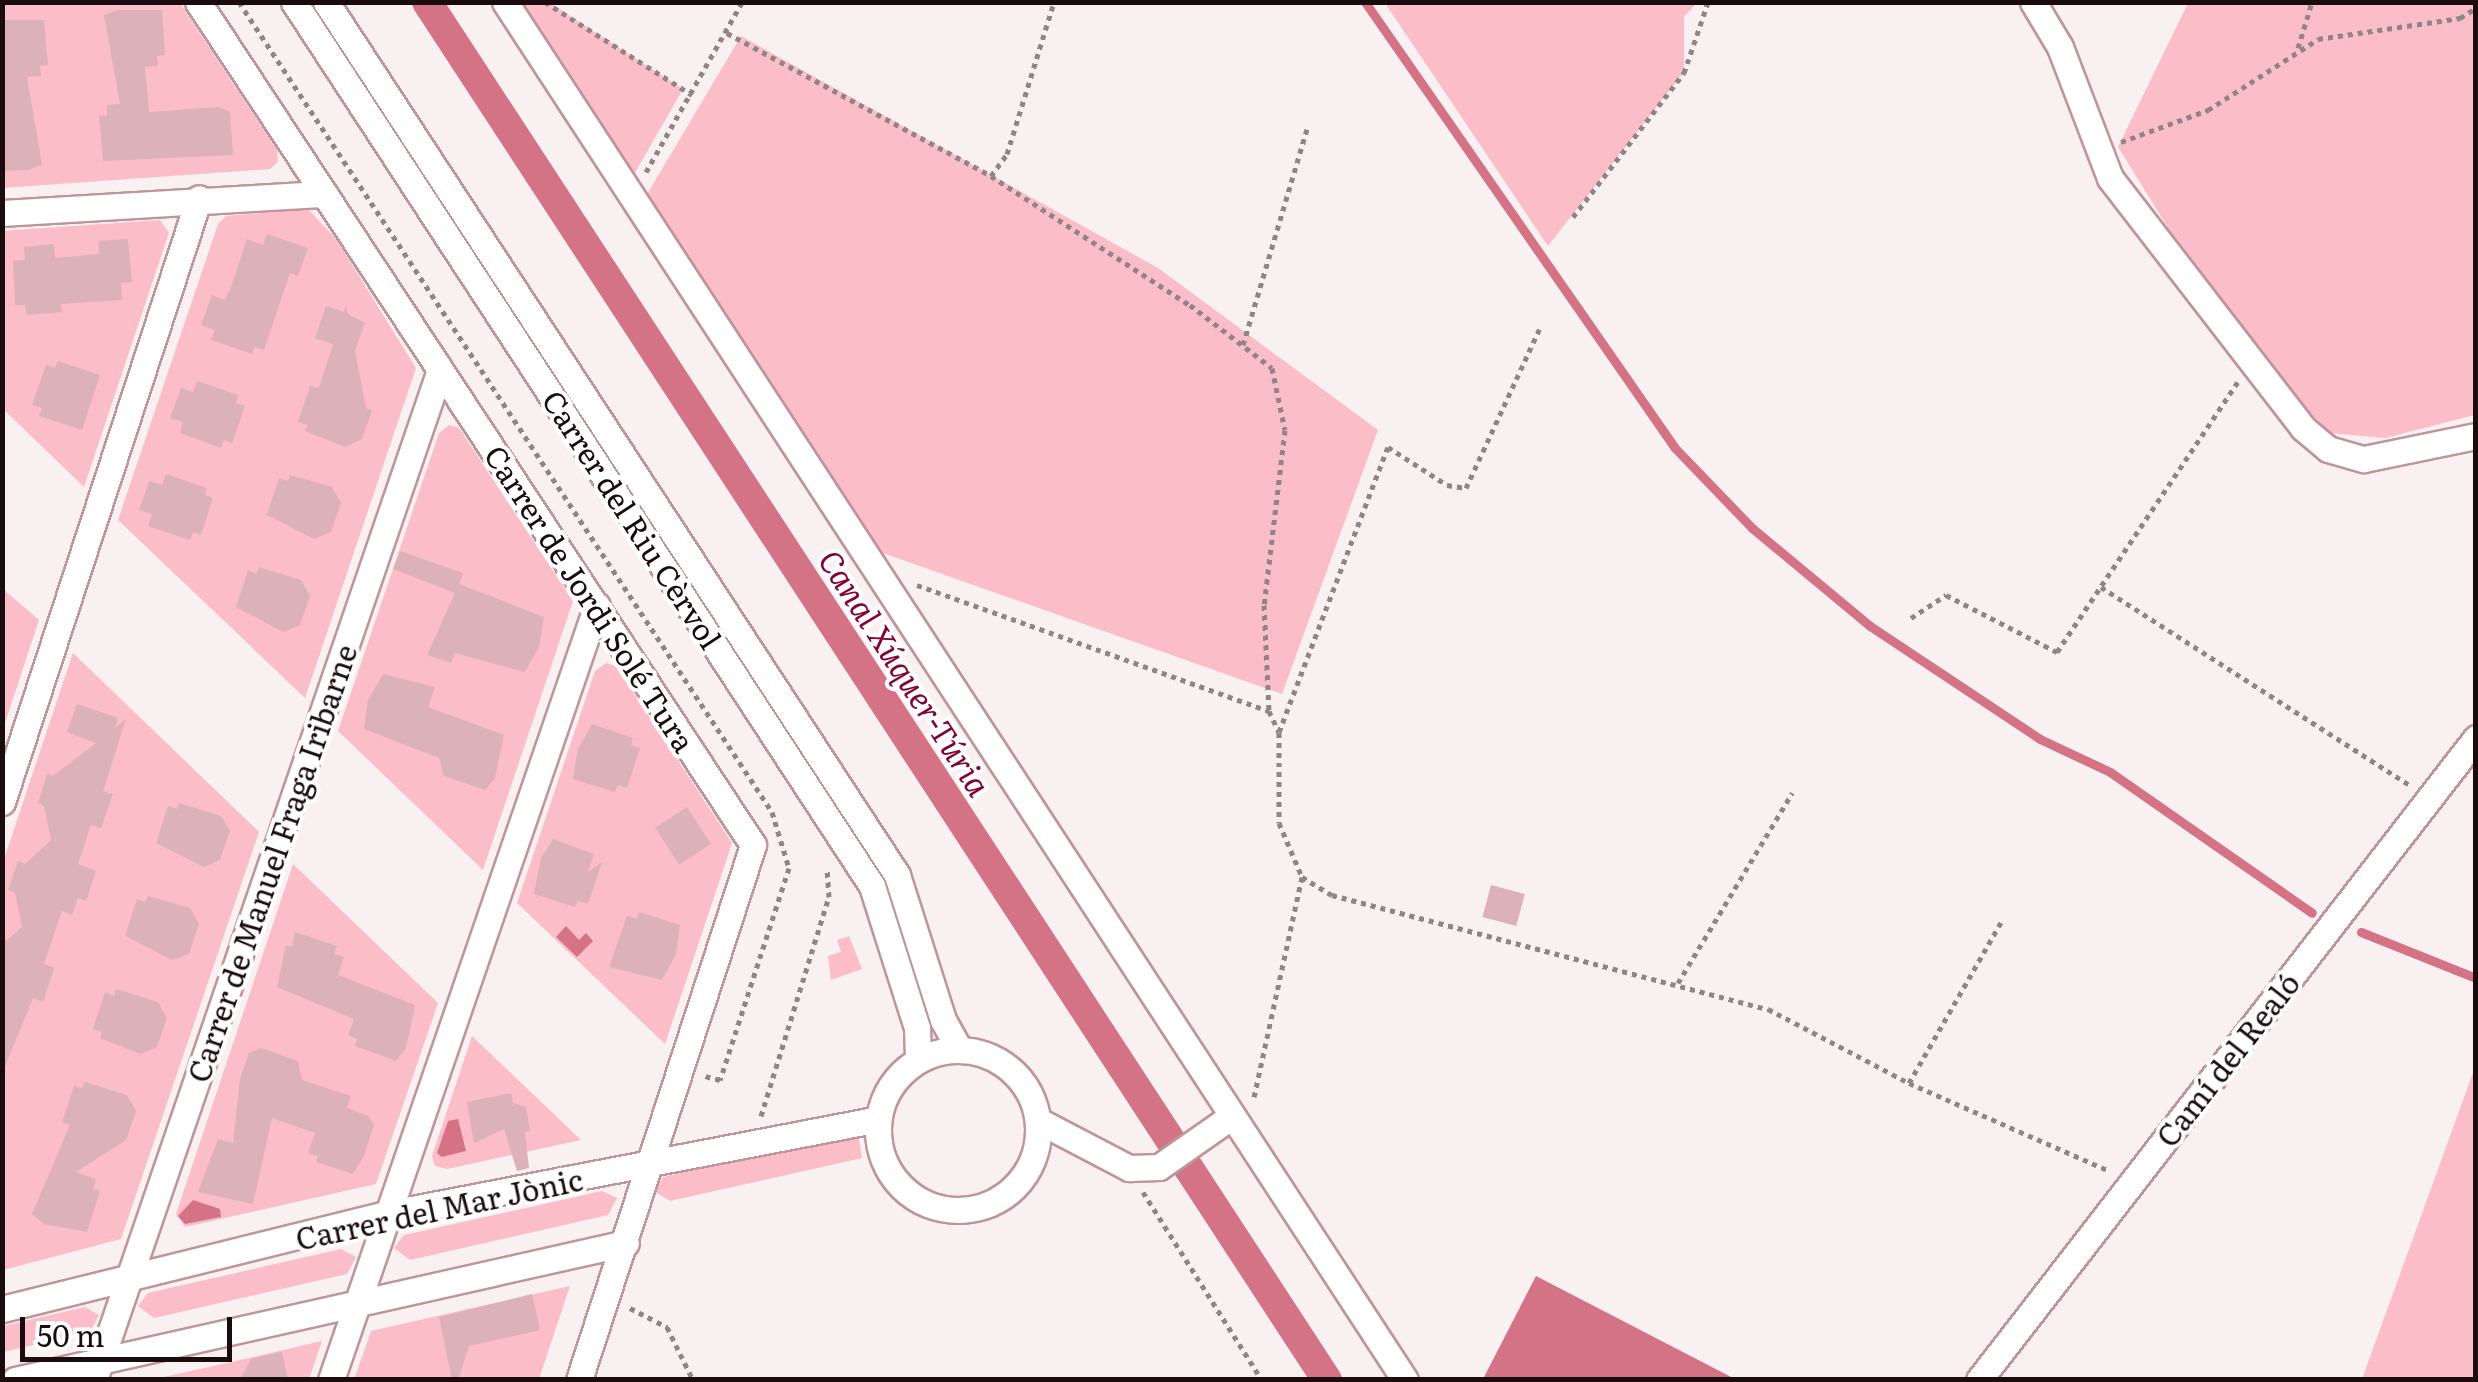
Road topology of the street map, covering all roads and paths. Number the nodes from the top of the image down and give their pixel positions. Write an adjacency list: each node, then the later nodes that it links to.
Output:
1 (198, 2): 18 (street, Carrer de Jordi Solé Tura)
2 (294, 2): 43 (street, Carrer del Riu Cèrvol)
3 (326, 2): 42 (street, Carrer del Riu Cèrvol)
4 (505, 2): 19 (street)
5 (545, 2): 14 (path)
6 (742, 2): 12 (path)
7 (1054, 2): 17 (path)
8 (1708, 2): 22 (path)
9 (2032, 2): 16 (street)
10 (2312, 2): 13 (path)
11 (2476, 8): 13 (path)
12 (726, 33): 14 (path); 17 (path)
13 (2298, 48): 16 (path)
14 (692, 95): 19 (path)
15 (1308, 125): 24 (path)
16 (2097, 156): 25 (street)
17 (991, 176): 24 (path)
18 (324, 194): 20 (street); 26 (street, Carrer de Jordi Solé Tura)
19 (631, 196): 28 (street)
20 (199, 198): 21 (street); 37 (street)
21 (2, 213)
22 (1573, 217)
23 (1540, 328): 33 (path)
24 (1243, 345): 32 (path)
25 (2251, 363): 27 (street); 29 (path)
26 (440, 370): 30 (street, Carrer de Jordi Solé Tura); 54 (street, Carrer de Manuel Fraga Iribarne)
27 (2476, 436)
28 (876, 570): 32 (path); 47 (street)
29 (2101, 587): 31 (path); 35 (path)
30 (597, 605): 49 (street, Carrer de Jordi Solé Tura); 52 (street)
31 (1911, 618)
32 (1269, 711): 33 (path)
33 (1279, 732): 39 (path)
34 (2476, 738): 51 (street, Camí del Realó)
35 (2422, 770)
36 (1792, 793): 41 (path)
37 (2, 802)
38 (821, 853): 48 (path)
39 (1302, 876): 41 (path); 47 (path)
40 (2003, 919): 44 (path)
41 (1678, 982): 44 (path)
42 (960, 1049): 43 (street); 46 (street)
43 (918, 1060): 45 (street)
44 (1910, 1084): 51 (path)
45 (878, 1119): 46 (street); 48 (street, Carrer del Mar Jònic)
46 (1039, 1121): 50 (street)
47 (1224, 1123): 50 (street); 64 (street)
48 (752, 1145): 49 (street, Carrer del Mar Jònic)
49 (653, 1166): 52 (street, Carrer del Mar Jònic); 53 (street, Carrer de Jordi Solé Tura)
50 (1130, 1168): 63 (path)
51 (2132, 1181): 65 (street, Camí del Realó)
52 (391, 1212): 54 (street, Carrer del Mar Jònic); 56 (street)
53 (626, 1243): 55 (street, Carrer de Jordi Solé Tura); 56 (street)
54 (127, 1279): 57 (street, Carrer del Mar Jònic); 58 (street, Carrer de Manuel Fraga Iribarne)
55 (607, 1298): 61 (street, Carrer de Jordi Solé Tura); 62 (path)
56 (358, 1299): 58 (street); 60 (street)
57 (2, 1309)
58 (97, 1368): 59 (street)
59 (15, 1380)
60 (331, 1380)
61 (579, 1380)
62 (693, 1380)
63 (1262, 1380)
64 (1405, 1380)
65 (1979, 1380)

